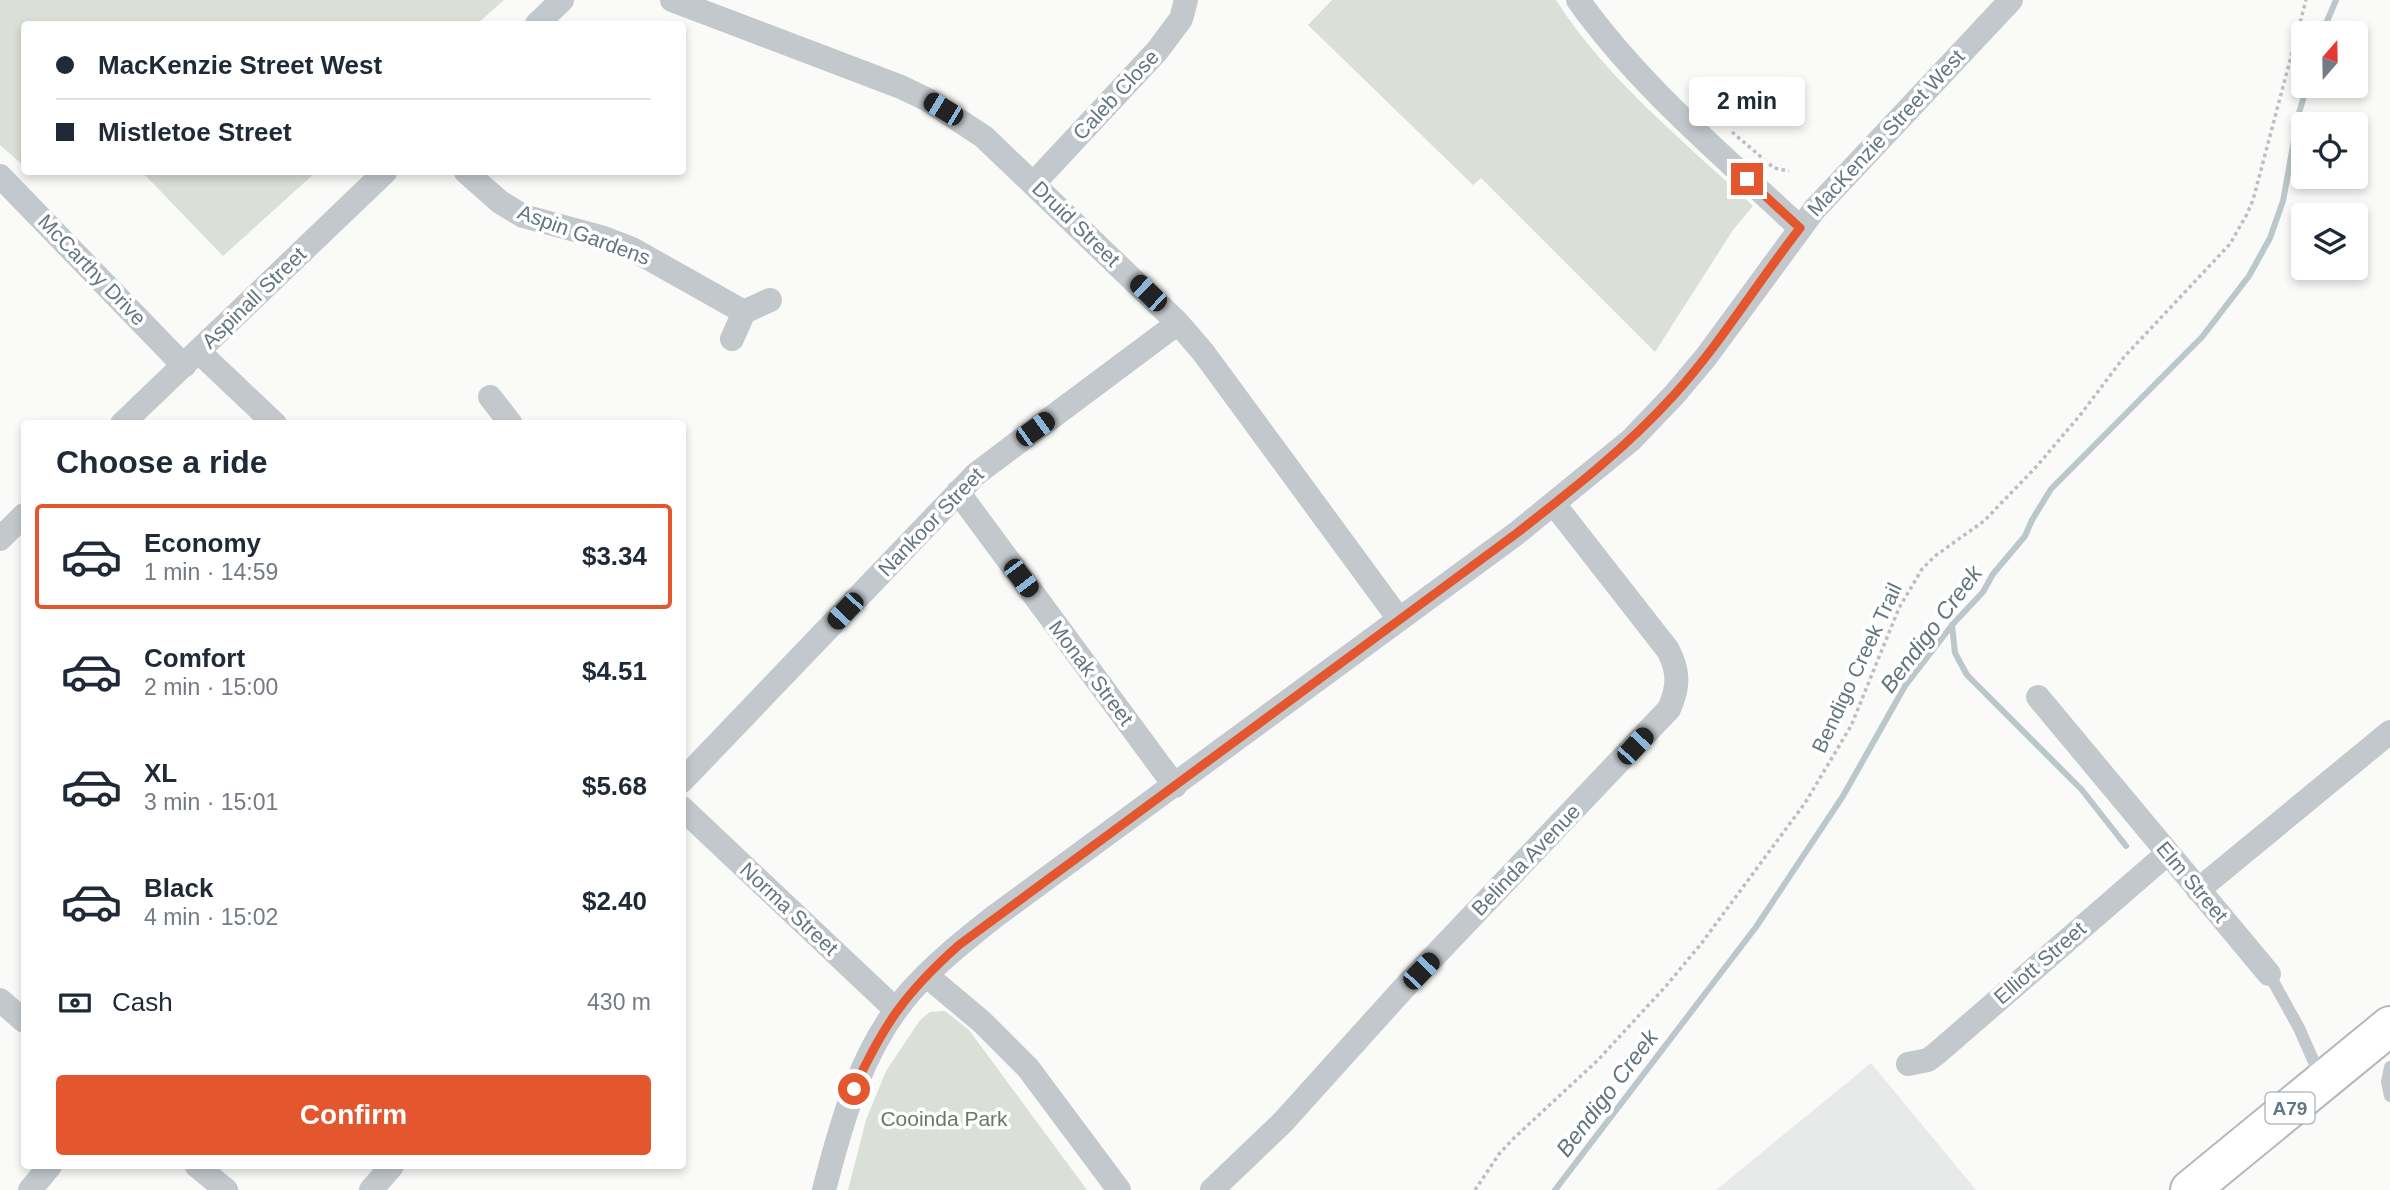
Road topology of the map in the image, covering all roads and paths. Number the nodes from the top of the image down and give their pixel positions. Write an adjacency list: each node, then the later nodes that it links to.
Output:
1 (562, 0): 7 (street)
2 (672, 0): 11 (street, Druid Street)
3 (1186, 0): 11 (street, Caleb Close)
4 (1578, 0): 12 (street)
5 (2011, 0): 12 (street, MacKenzie Street West)
6 (2306, 0): 53 (path, Bendigo Creek Trail)
7 (540, 21)
8 (382, 175): 17 (street, Aspinall Street)
9 (469, 175): 14 (street, Aspin Gardens)
10 (0, 176): 17 (street, McCarthy Drive)
11 (1034, 183): 15 (street, Druid Street)
12 (1800, 228): 23 (street, MacKenzie Street West)
13 (770, 300): 14 (street)
14 (744, 312): 16 (street)
15 (1178, 323): 22 (street, Nankoor Street); 26 (street, Druid Street)
16 (732, 339)
17 (191, 358): 19 (street, Aspinall Street); 20 (street)
18 (491, 397): 21 (street)
19 (126, 420)
20 (270, 420)
21 (508, 420)
22 (958, 492): 29 (street, Nankoor Street); 30 (street, Monak Street)
23 (1554, 505): 26 (street, MacKenzie Street West); 52 (street, Belinda Avenue)
24 (21, 519): 25 (street)
25 (0, 538)
26 (1399, 619): 30 (street, MacKenzie Street West)
27 (2038, 697): 32 (street, Elm Street)
28 (2390, 732): 33 (street)
29 (686, 777)
30 (1175, 786): 35 (street, MacKenzie Street West)
31 (686, 812): 37 (street, Norma Street)
32 (2168, 853): 33 (street, Elm Street); 40 (street, Elliott Street)
33 (2198, 890): 34 (street, Elm Street)
34 (2269, 974): 42 (lane, Elm Street)
35 (926, 975): 37 (street, MacKenzie Street West); 51 (street)
36 (0, 1000): 38 (street)
37 (896, 1010): 50 (street, MacKenzie Street West)
38 (21, 1018)
39 (2390, 1026): 42 (highway, A79)
40 (1908, 1064)
41 (2390, 1067): 43 (lane)
42 (2322, 1081): 54 (highway, A79)
43 (2390, 1096)
44 (48, 1169): 47 (street)
45 (201, 1169): 48 (street)
46 (389, 1169): 49 (street)
47 (30, 1190)
48 (226, 1190)
49 (371, 1190)
50 (824, 1190)
51 (1119, 1190)
52 (1212, 1190)
53 (1475, 1190)
54 (2190, 1190)

